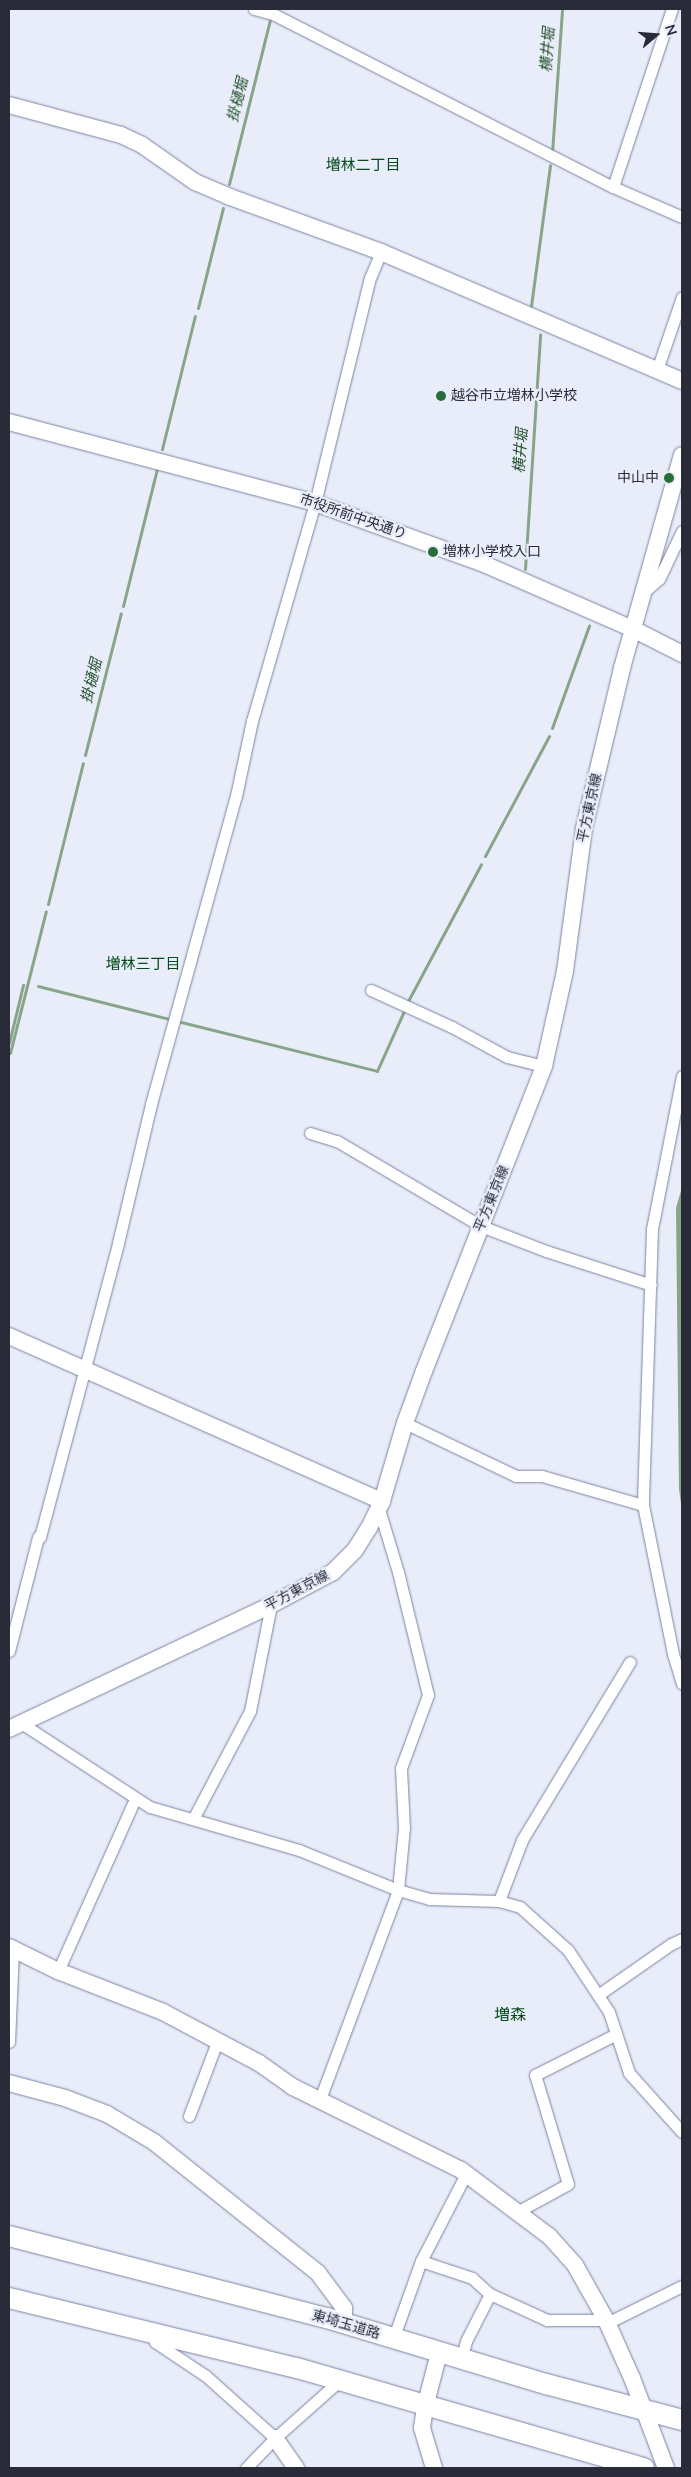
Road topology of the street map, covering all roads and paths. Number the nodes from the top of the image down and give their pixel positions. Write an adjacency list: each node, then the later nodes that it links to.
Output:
1 (254, 9): 4 (street)
2 (672, 9): 4 (street)
3 (9, 105): 6 (street)
4 (613, 187): 5 (street)
5 (682, 217)
6 (381, 252): 8 (street); 12 (street)
7 (682, 297): 8 (street)
8 (657, 370): 9 (street)
9 (682, 381)
10 (9, 422): 12 (street, 市役所前中央通り)
11 (682, 455): 14 (street, 平方東京線)
12 (314, 503): 15 (street, 市役所前中央通り); 24 (street)
13 (682, 531): 14 (street)
14 (645, 591): 15 (street, 平方東京線)
15 (633, 629): 16 (street, 市役所前中央通り); 18 (street, 平方東京線)
16 (682, 654)
17 (371, 990): 18 (street)
18 (544, 1066): 21 (street, 平方東京線)
19 (682, 1076): 22 (street)
20 (310, 1133): 21 (street)
21 (481, 1226): 22 (street); 25 (street, 平方東京線)
22 (651, 1285): 27 (street)
23 (9, 1336): 24 (street)
24 (84, 1370): 26 (street); 29 (street)
25 (405, 1423): 26 (street, 平方東京線); 27 (street)
26 (380, 1505): 28 (street, 平方東京線); 35 (street)
27 (643, 1506): 31 (street)
28 (271, 1605): 32 (street, 平方東京線); 34 (street)
29 (9, 1651)
30 (630, 1662): 36 (street)
31 (682, 1684)
32 (15, 1726): 33 (street)
33 (135, 1799): 34 (street); 39 (street)
34 (193, 1819): 35 (street)
35 (398, 1890): 36 (street); 45 (street)
36 (499, 1901): 40 (street)
37 (682, 1939): 40 (street)
38 (11, 1948): 39 (street); 42 (street)
39 (58, 1971): 43 (street)
40 (598, 1995): 41 (street)
41 (616, 2034): 47 (street); 49 (street)
42 (9, 2042)
43 (217, 2042): 45 (street); 46 (street)
44 (9, 2082): 58 (street)
45 (320, 2099): 48 (street)
46 (189, 2116)
47 (682, 2132)
48 (466, 2174): 49 (street); 51 (street)
49 (517, 2212): 57 (street)
50 (9, 2236): 58 (highway, 東埼玉道路)
51 (422, 2261): 54 (street); 60 (street)
52 (682, 2286): 57 (street)
53 (9, 2289): 56 (highway)
54 (490, 2294): 57 (street); 62 (street)
55 (9, 2298): 56 (highway)
56 (47, 2306): 59 (highway)
57 (606, 2322): 65 (street)
58 (344, 2324): 60 (highway, 東埼玉道路)
59 (151, 2331): 63 (highway); 67 (street)
60 (393, 2339): 61 (highway, 東埼玉道路)
61 (439, 2353): 62 (highway, 東埼玉道路); 64 (street)
62 (461, 2359): 65 (highway, 東埼玉道路)
63 (339, 2381): 64 (highway); 67 (street)
64 (425, 2406): 70 (street); 71 (highway)
65 (644, 2410): 66 (highway, 東埼玉道路); 72 (street)
66 (682, 2420)
67 (275, 2438): 68 (street); 69 (street)
68 (246, 2468)
69 (296, 2468)
70 (434, 2468)
71 (644, 2468)
72 (666, 2468)

